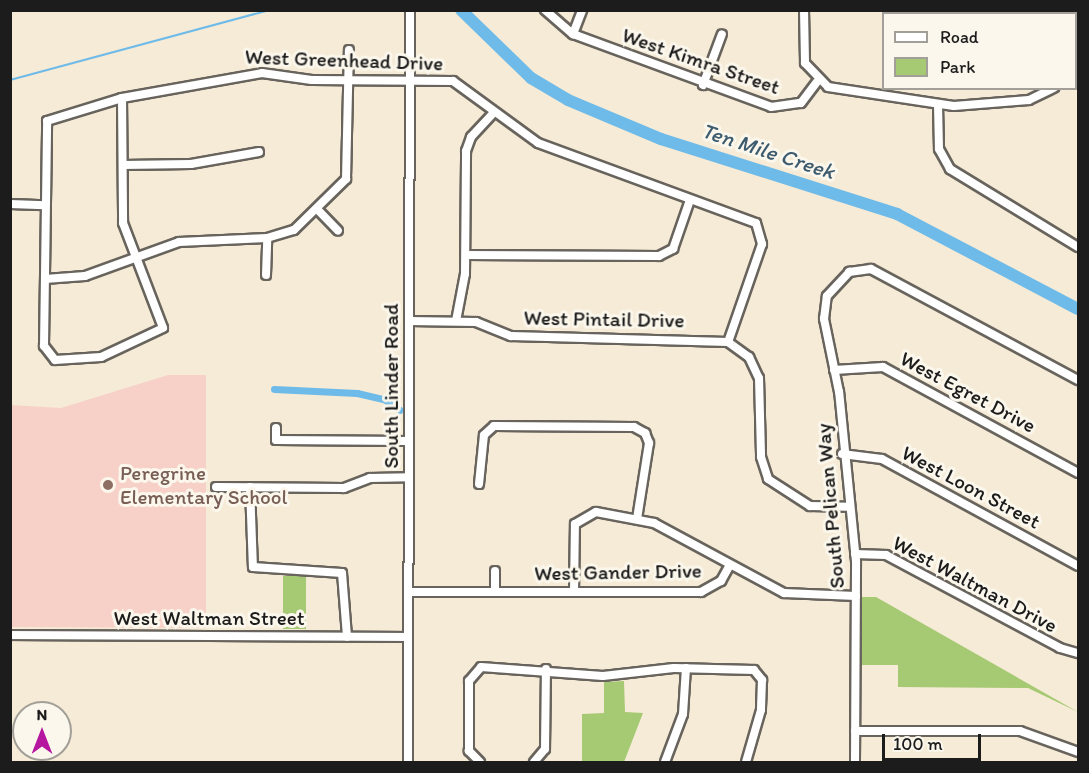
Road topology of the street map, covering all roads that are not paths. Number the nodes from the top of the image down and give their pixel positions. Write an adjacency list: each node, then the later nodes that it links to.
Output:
1 (410, 10): 9 (street, South Linder Road)
2 (545, 10): 5 (street, West Kimra Street)
3 (582, 10): 5 (street)
4 (804, 10): 10 (street)
5 (573, 34): 11 (street, West Kimra Street)
6 (722, 34): 11 (street)
7 (349, 50): 8 (street)
8 (349, 81): 9 (street, West Greenhead Drive); 13 (street, West Greenhead Drive); 21 (street)
9 (410, 81): 15 (street, West Greenhead Drive); 29 (street, South Linder Road)
10 (818, 82): 11 (street, West Kimra Street); 14 (street)
11 (703, 85)
12 (1050, 90): 14 (street)
13 (123, 98): 17 (street); 20 (street, West Greenhead Drive)
14 (938, 105): 24 (street)
15 (494, 112): 18 (street, West Greenhead Drive); 25 (street)
16 (259, 152): 17 (street)
17 (123, 165): 26 (street)
18 (690, 200): 25 (street); 31 (street, West Greenhead Drive)
19 (10, 204): 20 (street)
20 (45, 204): 28 (street)
21 (317, 209): 22 (street); 23 (street)
22 (338, 231)
23 (267, 238): 26 (street); 27 (street)
24 (1078, 247)
25 (466, 255): 30 (street)
26 (136, 256): 28 (street); 28 (street)
27 (266, 275)
28 (45, 279)
29 (409, 321): 30 (street, West Pintail Drive); 35 (street, South Linder Road)
30 (456, 321): 31 (street, West Pintail Drive)
31 (728, 342): 42 (street)
32 (834, 370): 33 (street, South Pelican Way); 36 (street, South Pelican Way); 37 (street, West Egret Drive)
33 (1078, 380)
34 (276, 428): 35 (street)
35 (409, 441): 38 (street, South Linder Road)
36 (842, 454): 42 (street, South Pelican Way); 46 (street, West Loon Street)
37 (1078, 473)
38 (409, 477): 41 (street); 48 (street, South Linder Road)
39 (478, 484): 43 (street)
40 (216, 487): 41 (street)
41 (250, 487): 53 (street)
42 (849, 507): 44 (street, South Pelican Way)
43 (637, 519): 45 (street); 50 (street)
44 (855, 554): 51 (street, South Pelican Way); 55 (street, West Waltman Drive)
45 (730, 565): 50 (street, West Gander Drive); 51 (street)
46 (1078, 566)
47 (495, 571): 49 (street)
48 (408, 592): 49 (street, West Gander Drive); 54 (street, South Linder Road)
49 (495, 592): 50 (street, West Gander Drive)
50 (574, 592)
51 (856, 596): 58 (street, South Pelican Way)
52 (10, 634): 53 (street, West Waltman Street)
53 (346, 637): 54 (street, West Waltman Street)
54 (408, 637): 62 (street, South Linder Road)
55 (1078, 653)
56 (686, 668): 57 (street); 63 (street); 64 (street)
57 (546, 669): 60 (street); 61 (street)
58 (855, 731): 59 (street); 65 (street, South Pelican Way)
59 (1078, 752)
60 (538, 760)
61 (477, 761)
62 (408, 762)
63 (665, 762)
64 (746, 762)
65 (855, 762)

